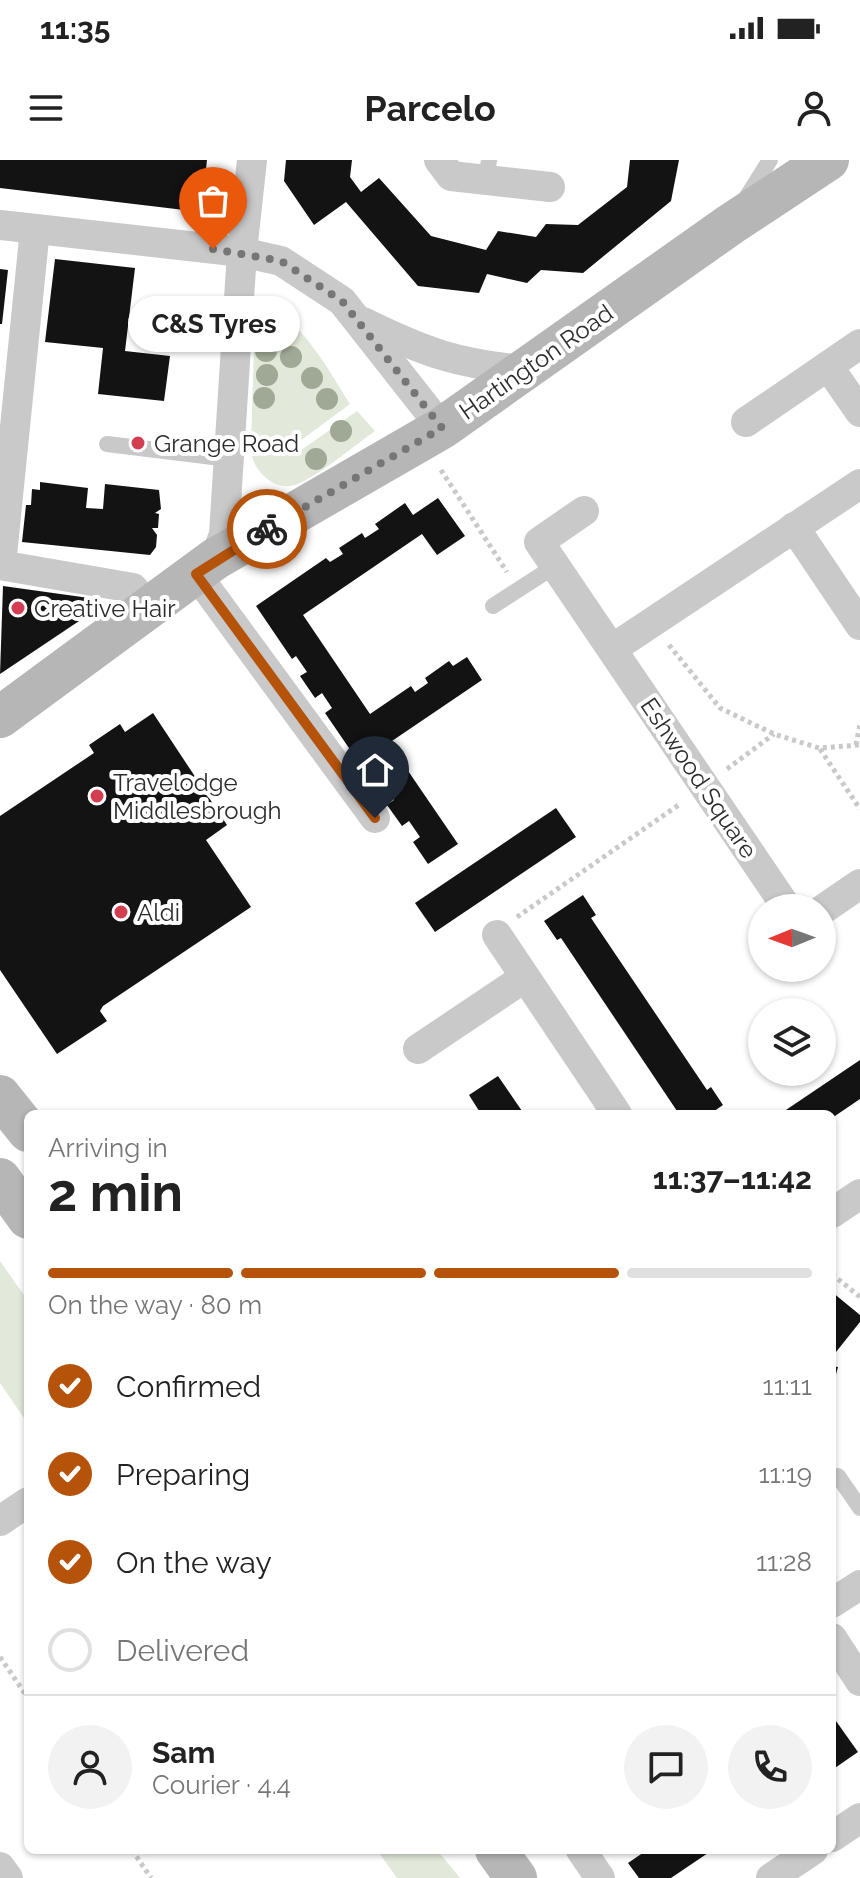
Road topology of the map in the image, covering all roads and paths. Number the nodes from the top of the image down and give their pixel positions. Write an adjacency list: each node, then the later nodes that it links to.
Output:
1 (252, 160): 10 (street)
2 (439, 160): 5 (street)
3 (770, 160): 7 (lane)
4 (828, 160): 7 (main road, Hartington Road)
5 (488, 170): 6 (street)
6 (550, 187)
7 (731, 224): 14 (main road, Hartington Road)
8 (0, 225): 9 (street)
9 (35, 229): 10 (street); 23 (street)
10 (242, 252): 11 (street); 19 (street)
11 (354, 317): 14 (street); 18 (street)
12 (860, 344): 13 (street)
13 (828, 366): 15 (street); 16 (street)
14 (525, 370): 18 (main road, Hartington Road)
15 (860, 412)
16 (746, 422)
17 (107, 444): 19 (lane)
18 (447, 445): 25 (main road, Hartington Road); 26 (path)
19 (229, 459): 25 (street)
20 (860, 484): 22 (street)
21 (584, 511): 24 (street, Eshwood Square)
22 (794, 527): 29 (street); 30 (street)
23 (1, 565): 28 (street)
24 (555, 566): 26 (lane); 31 (street, Eshwood Square)
25 (206, 567): 28 (main road, Hartington Road); 39 (street)
26 (519, 589): 27 (lane)
27 (493, 606)
28 (147, 607): 32 (main road, Hartington Road)
29 (651, 622): 31 (street); 34 (path)
30 (860, 625)
31 (612, 649): 37 (street, Eshwood Square)
32 (0, 717)
33 (860, 724): 35 (path)
34 (774, 734): 36 (path); 37 (path)
35 (858, 745): 36 (path)
36 (819, 748): 38 (path)
37 (704, 786): 41 (street, Eshwood Square); 43 (path)
38 (860, 809)
39 (375, 818)
40 (860, 884): 42 (street)
41 (777, 894)
42 (836, 900)
43 (502, 930): 44 (street)
44 (524, 978): 45 (street); 47 (street)
45 (418, 1049)
46 (0, 1096): 48 (main road)
47 (614, 1110)
48 (24, 1126)
49 (0, 1179): 52 (main road)
50 (860, 1194): 51 (street)
51 (836, 1210)
52 (24, 1212)
53 (836, 1277): 54 (path)
54 (860, 1297)
55 (838, 1476): 57 (lane)
56 (24, 1506): 58 (street)
57 (860, 1508)
58 (0, 1521)
59 (860, 1585): 60 (street)
60 (836, 1600)
61 (836, 1644): 63 (street)
62 (0, 1657): 64 (path)
63 (860, 1681)
64 (24, 1692)
65 (860, 1818): 66 (street)
66 (836, 1834)
67 (135, 1854): 73 (path)
68 (499, 1854): 74 (main road)
69 (584, 1854): 75 (street)
70 (807, 1854): 76 (street)
71 (0, 1867): 72 (street)
72 (8, 1878)
73 (151, 1878)
74 (516, 1878)
75 (600, 1878)
76 (771, 1878)

